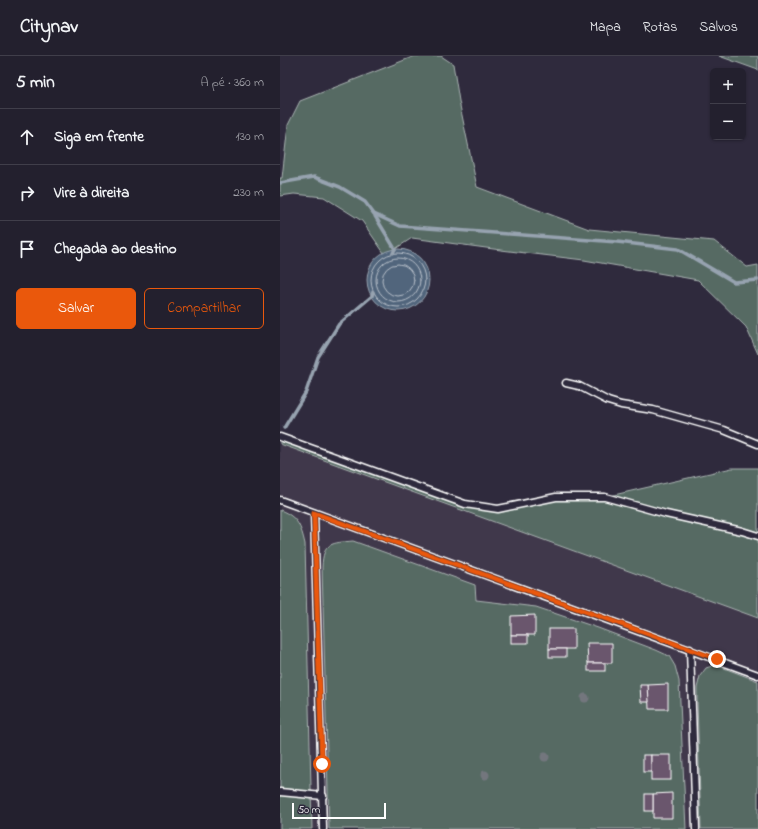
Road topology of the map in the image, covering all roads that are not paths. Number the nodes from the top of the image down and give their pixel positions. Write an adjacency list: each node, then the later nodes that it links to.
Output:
1 (566, 383): 3 (lane)
2 (280, 437): 6 (lane)
3 (758, 444)
4 (280, 500): 5 (lane)
5 (314, 513): 7 (lane); 10 (lane)
6 (758, 536)
7 (690, 649): 8 (lane); 12 (lane)
8 (758, 675)
9 (280, 792): 10 (lane)
10 (322, 796): 11 (lane)
11 (324, 829)
12 (696, 829)

